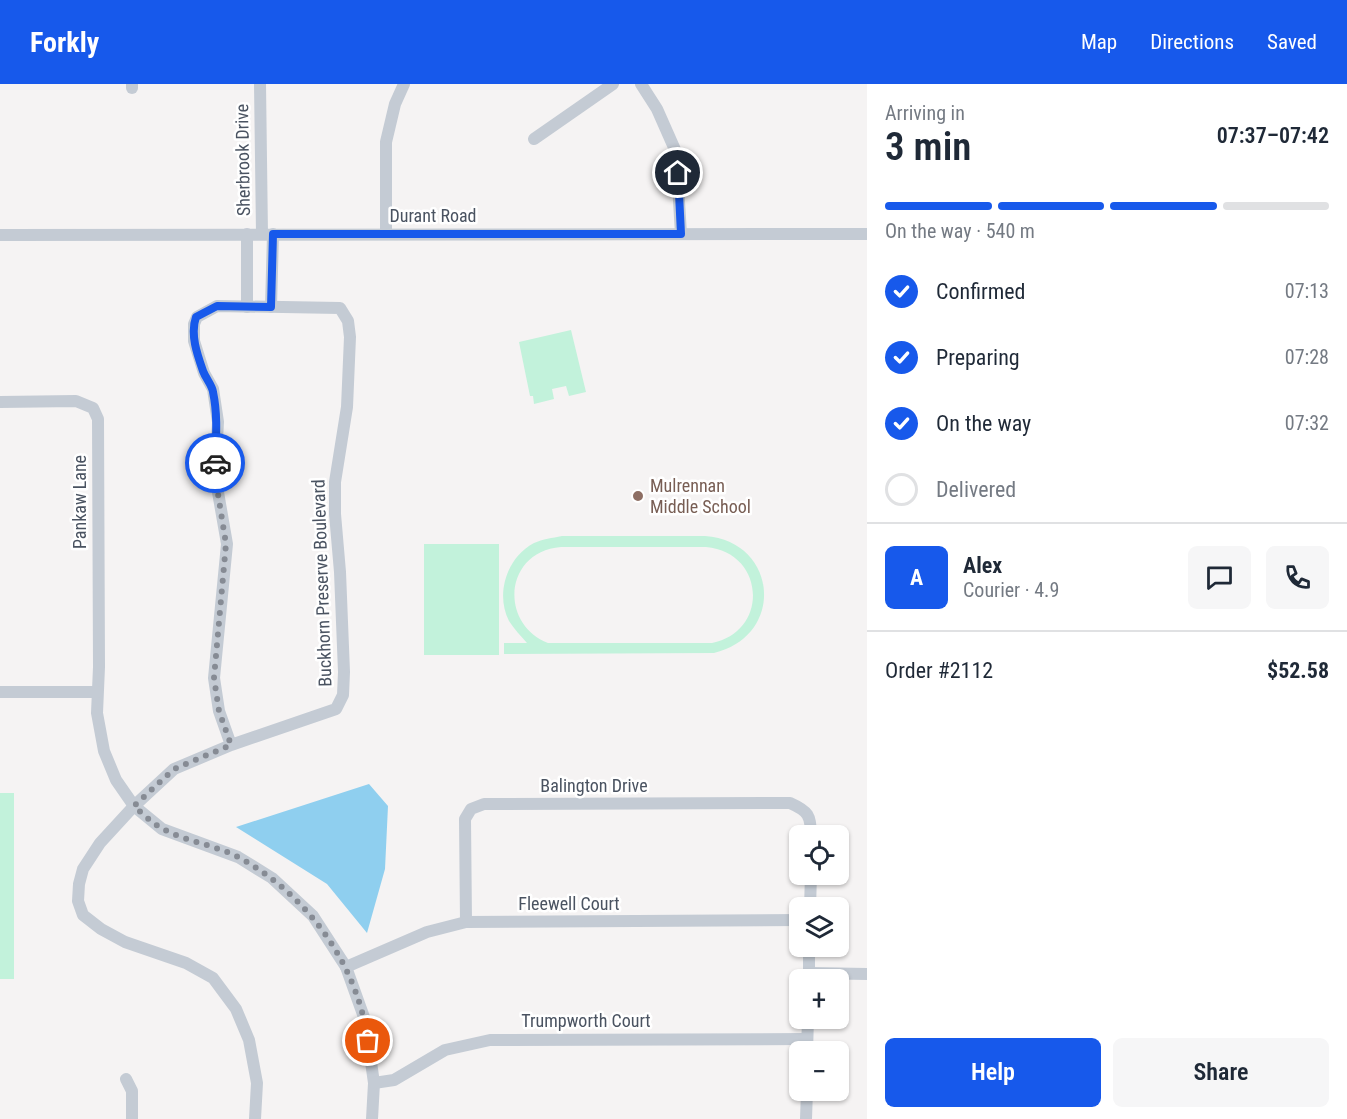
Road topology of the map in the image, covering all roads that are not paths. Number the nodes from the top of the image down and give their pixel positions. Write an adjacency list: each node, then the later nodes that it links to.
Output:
1 (260, 84): 7 (street, Sherbrook Drive)
2 (404, 84): 8 (street)
3 (613, 84): 5 (street)
4 (641, 84): 9 (street)
5 (534, 139)
6 (247, 234): 7 (street, Durant Road); 11 (street, Durant Road); 12 (street)
7 (268, 234): 8 (street, Durant Road); 13 (street)
8 (386, 234): 9 (street, Durant Road)
9 (681, 234): 10 (street, Durant Road)
10 (867, 234)
11 (0, 235)
12 (247, 307): 13 (street, Buckhorn Preserve Boulevard); 17 (street, Buckhorn Preserve Boulevard)
13 (271, 307): 17 (street, Buckhorn Preserve Boulevard)
14 (0, 402): 16 (street, Pankaw Lane)
15 (0, 692): 16 (street)
16 (97, 692): 18 (street, Pankaw Lane)
17 (231, 745): 18 (street, Buckhorn Preserve Boulevard)
18 (134, 806): 22 (street, Pankaw Lane); 30 (street, Buckhorn Preserve Boulevard)
19 (811, 825): 21 (street, Balington Drive)
20 (789, 920): 21 (street, Fleewell Court)
21 (466, 922): 22 (street, Fleewell Court)
22 (346, 967): 27 (street, Pankaw Lane)
23 (867, 974): 24 (street)
24 (849, 975)
25 (789, 1045): 27 (street, Trumpworth Court)
26 (126, 1079): 29 (street)
27 (374, 1083): 31 (street, Pankaw Lane)
28 (807, 1101): 32 (street)
29 (132, 1119)
30 (255, 1119)
31 (372, 1119)
32 (806, 1119)

